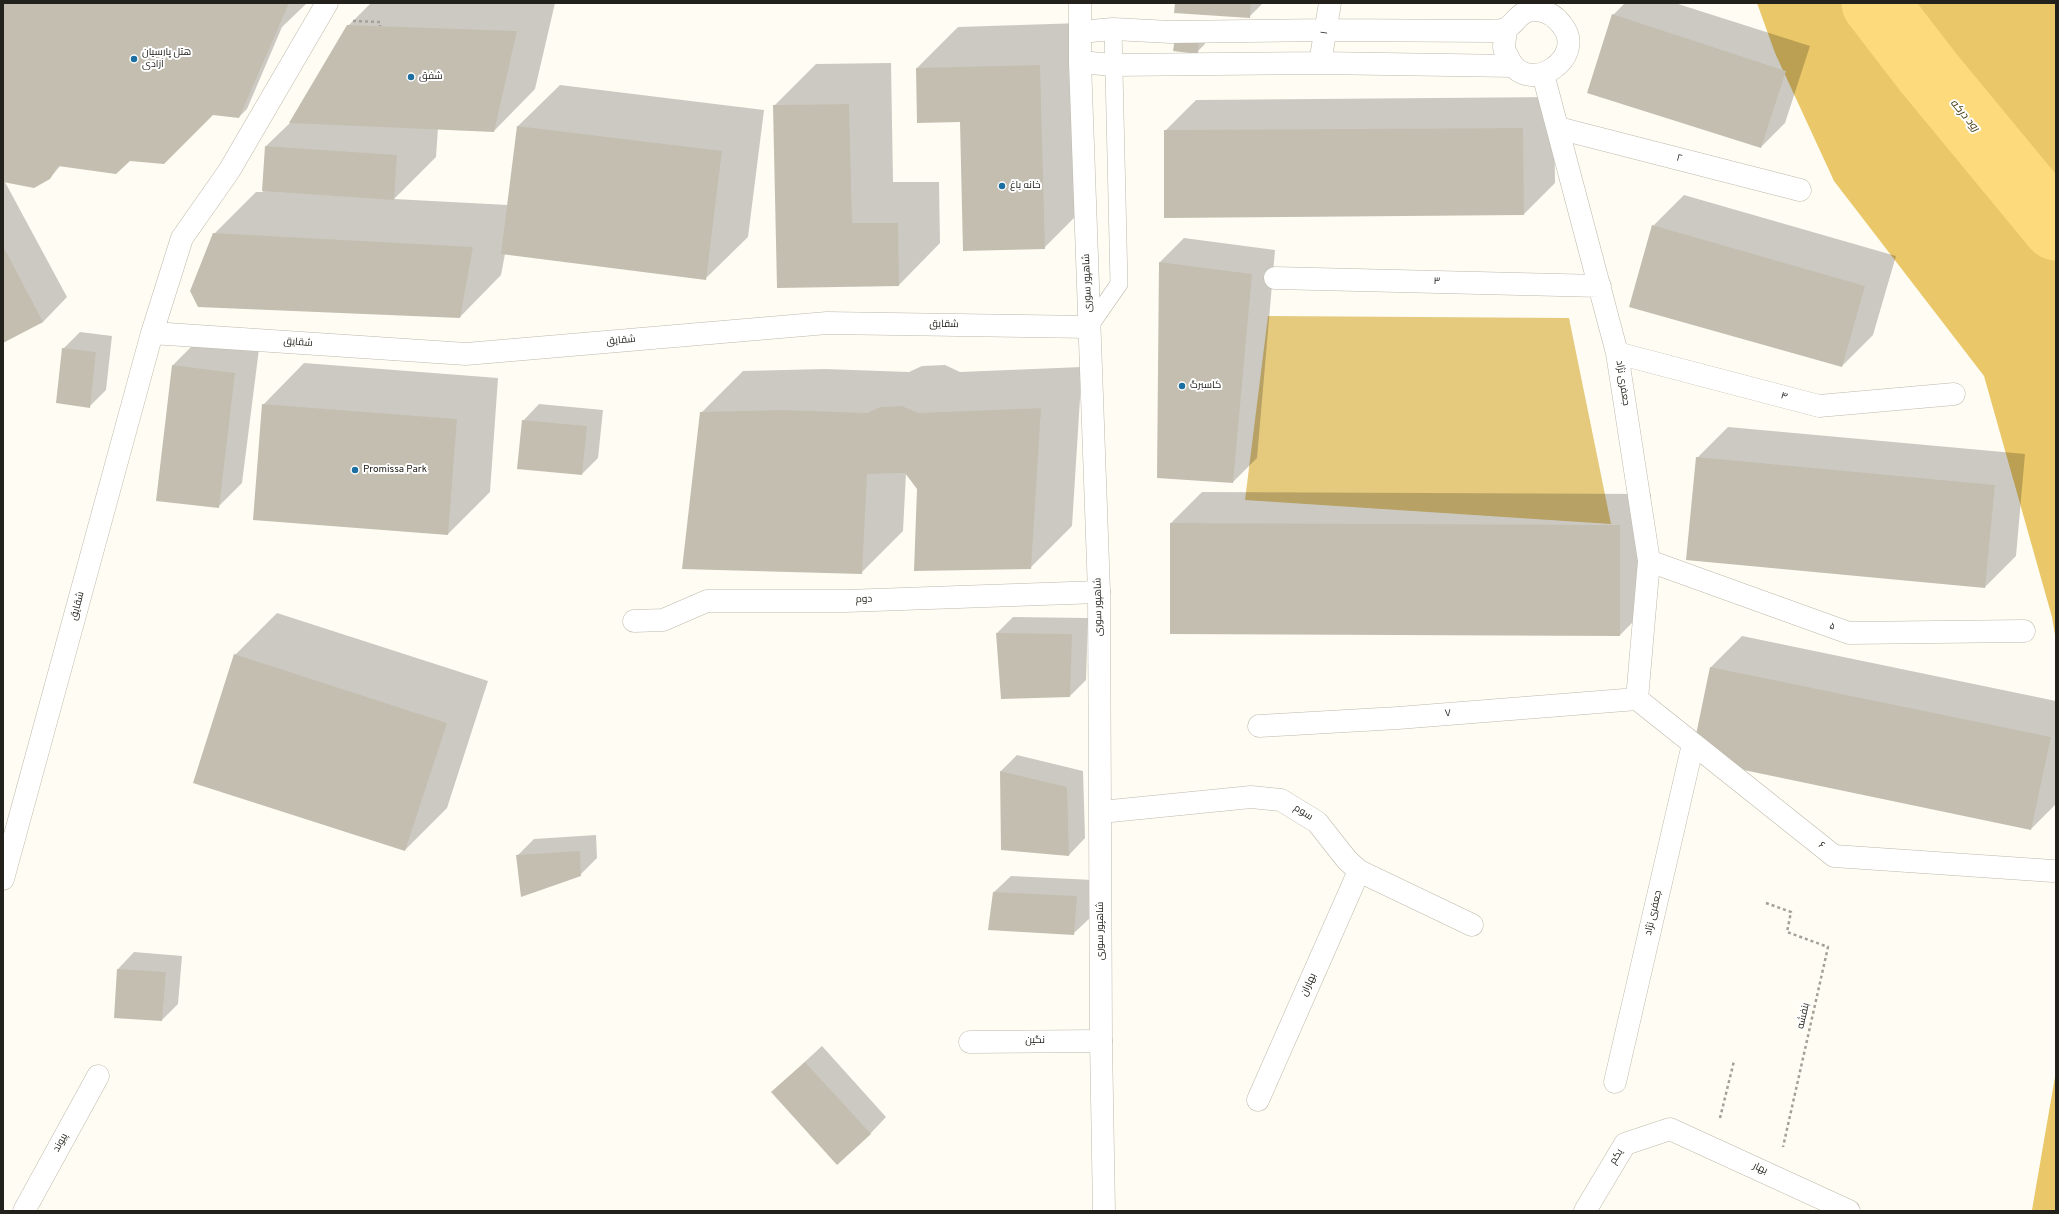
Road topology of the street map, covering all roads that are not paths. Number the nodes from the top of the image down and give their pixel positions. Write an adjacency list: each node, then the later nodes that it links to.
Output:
1 (326, 3): 18 (street, شقایق)
2 (1080, 3): 7 (street, شاهپور سوری)
3 (1330, 3): 6 (street, ۱)
4 (1113, 29): 6 (street); 7 (street); 10 (lane)
5 (1506, 29): 6 (street); 11 (street); 12 (street)
6 (1326, 30): 9 (street, ۱)
7 (1080, 32): 8 (street, شاهپور سوری)
8 (1080, 62): 10 (street); 17 (street, شاهپور سوری)
9 (1320, 63): 10 (street); 11 (street)
10 (1113, 66): 17 (lane)
11 (1513, 66): 12 (street)
12 (1543, 74): 13 (street, جعفری نژاد)
13 (1558, 128): 14 (street, ۲); 16 (street, جعفری نژاد)
14 (1800, 190)
15 (1275, 278): 16 (street, ۳)
16 (1600, 286): 19 (street, جعفری نژاد)
17 (1089, 327): 18 (street, شقایق); 22 (street, شاهپور سوری)
18 (152, 333): 31 (street, شقایق)
19 (1617, 353): 20 (street, ۴); 21 (street, جعفری نژاد)
20 (1954, 394)
21 (1650, 561): 24 (street, ۵); 25 (street, جعفری نژاد)
22 (1099, 592): 23 (street, دوم); 28 (street, شاهپور سوری)
23 (634, 622)
24 (2024, 631)
25 (1637, 699): 26 (street, ۷); 27 (street, ۶)
26 (1259, 726)
27 (1693, 744): 30 (street, ۶); 36 (street, جعفری نژاد)
28 (1100, 812): 29 (street, سوم); 33 (street, شاهپور سوری)
29 (1360, 871): 32 (street, سوم); 37 (street, بهاران)
30 (2053, 871)
31 (3, 879)
32 (1472, 925)
33 (1101, 1041): 34 (street, نگین); 40 (street, شاهپور سوری)
34 (970, 1042)
35 (98, 1076): 39 (street, پیوند)
36 (1615, 1082)
37 (1258, 1100)
38 (1670, 1129): 41 (street, یکم); 42 (street, بهار)
39 (24, 1211)
40 (1104, 1211)
41 (1585, 1211)
42 (1849, 1211)

